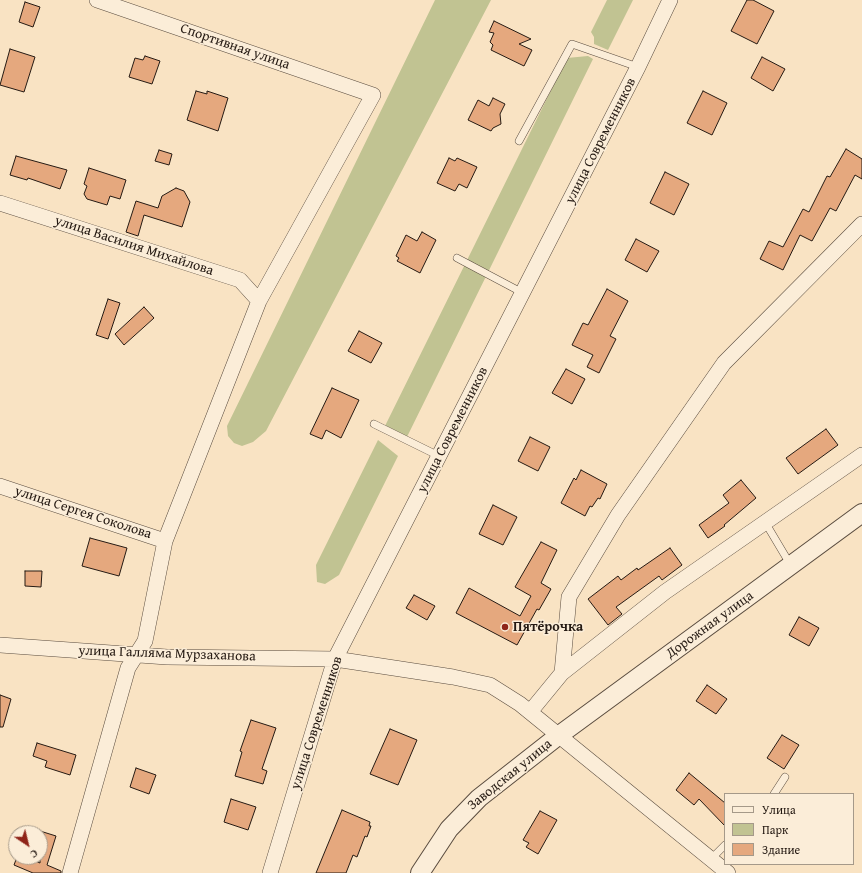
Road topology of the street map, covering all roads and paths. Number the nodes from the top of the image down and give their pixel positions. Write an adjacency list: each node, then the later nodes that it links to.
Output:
1 (97, 0): 9 (street, Спортивная улица)
2 (670, 0): 3 (street, улица Современников)
3 (638, 68): 4 (lane); 8 (street, улица Современников)
4 (519, 141)
5 (0, 203): 9 (street, улица Василия Михайлова)
6 (862, 224): 21 (street)
7 (457, 258): 8 (lane)
8 (523, 293): 12 (street, улица Современников)
9 (260, 301): 16 (street)
10 (374, 424): 12 (lane)
11 (862, 455): 15 (street)
12 (439, 456): 20 (street, улица Современников)
13 (0, 486): 16 (street, улица Сергея Соколова)
14 (862, 513): 17 (street, Дорожная улица)
15 (765, 522): 17 (lane); 21 (street)
16 (165, 541): 19 (street)
17 (791, 566): 23 (street, Дорожная улица)
18 (0, 645): 19 (street, улица Галляма Мурзаханова)
19 (138, 655): 20 (street, улица Галляма Мурзаханова); 29 (street)
20 (335, 659): 22 (street, улица Галляма Мурзаханова); 30 (street, улица Современников)
21 (562, 674): 22 (street)
22 (530, 712): 23 (street, улица Галляма Мурзаханова)
23 (558, 736): 27 (street, улица Галляма Мурзаханова); 31 (street, Заводская улица)
24 (785, 777): 25 (lane)
25 (775, 793)
26 (724, 846): 27 (lane)
27 (710, 860): 28 (street, улица Галляма Мурзаханова)
28 (725, 872)
29 (70, 873)
30 (270, 873)
31 (420, 873)

